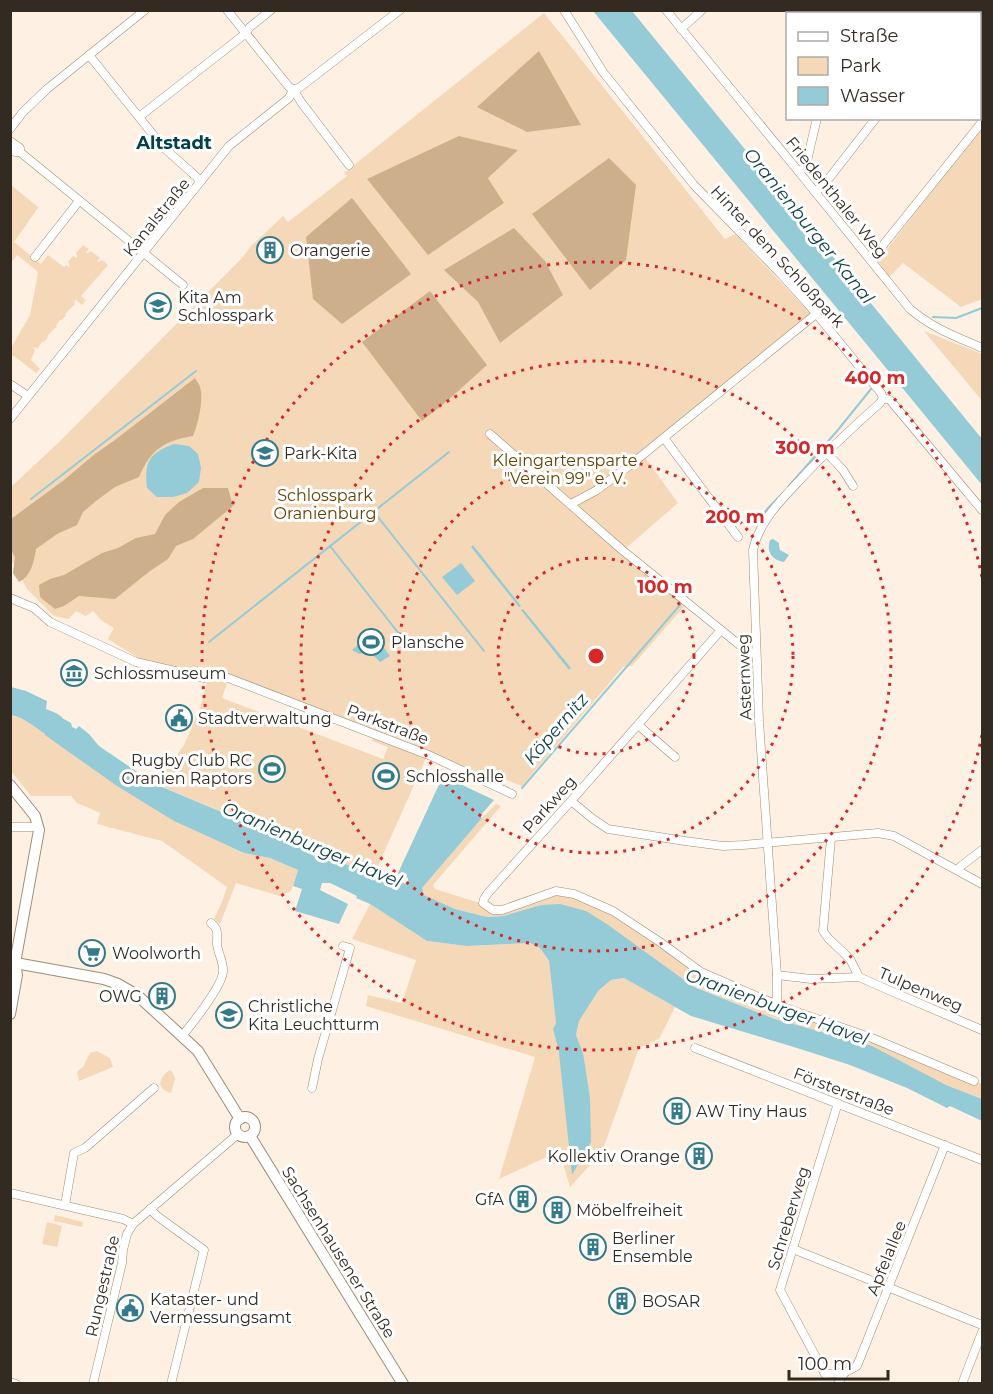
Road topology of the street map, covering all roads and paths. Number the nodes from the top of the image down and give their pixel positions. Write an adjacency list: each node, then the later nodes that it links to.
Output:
1 (145, 10): 10 (street)
2 (227, 10): 9 (street)
3 (271, 10): 9 (street)
4 (400, 10): 11 (street, Kanalstraße)
5 (564, 10): 29 (street, Hinter dem Schloßpark)
6 (666, 10): 8 (street, Friedenthaler Weg)
7 (702, 10): 8 (street)
8 (681, 29): 21 (street, Friedenthaler Weg)
9 (245, 34): 11 (street); 12 (street)
10 (89, 55): 12 (street); 16 (street)
11 (293, 90): 20 (street); 22 (street, Kanalstraße)
12 (139, 117): 22 (street)
13 (817, 120): 21 (street)
14 (874, 120): 23 (street)
15 (982, 122): 27 (street)
16 (10, 129)
17 (10, 141): 19 (street)
18 (10, 149): 19 (street)
19 (20, 152): 24 (street)
20 (349, 165)
21 (799, 172): 23 (street, Friedenthaler Weg)
22 (201, 181): 25 (street, Kanalstraße)
23 (815, 192): 27 (street, Friedenthaler Weg)
24 (79, 201): 25 (street); 26 (street)
25 (144, 253): 28 (street); 32 (street, Kanalstraße)
26 (35, 257)
27 (871, 260): 30 (street, Friedenthaler Weg)
28 (183, 285)
29 (816, 314): 33 (street, Hinter dem Schloßpark); 36 (street)
30 (982, 348)
31 (10, 384): 32 (street)
32 (28, 396): 34 (street, Kanalstraße)
33 (883, 398): 37 (street, Asternweg); 40 (street, Hinter dem Schloßpark)
34 (10, 419)
35 (490, 434): 39 (street)
36 (664, 438): 39 (street); 41 (street)
37 (826, 452): 38 (street); 44 (street, Asternweg)
38 (853, 486)
39 (571, 504): 43 (street)
40 (982, 510)
41 (738, 537)
42 (10, 598): 48 (street, Parkstraße)
43 (721, 630): 44 (street); 45 (street, Parkweg)
44 (756, 652): 53 (street, Asternweg)
45 (638, 725): 46 (street); 49 (street, Parkweg)
46 (675, 757)
47 (10, 785): 50 (main road)
48 (512, 794)
49 (571, 801): 53 (street); 62 (street, Parkweg)
50 (38, 826): 51 (street); 59 (main road)
51 (10, 827)
52 (831, 838): 53 (street); 55 (street); 61 (street)
53 (768, 843): 60 (street, Asternweg)
54 (982, 850): 55 (street)
55 (958, 870): 56 (street)
56 (982, 884)
57 (211, 923): 65 (street)
58 (343, 946): 69 (street)
59 (12, 966): 63 (main road); 65 (main road)
60 (777, 975): 61 (street, Tulpenweg); 62 (street, Asternweg)
61 (859, 976): 64 (street, Tulpenweg)
62 (777, 1005): 67 (street)
63 (10, 1014)
64 (982, 1030)
65 (182, 1036): 71 (main road)
66 (695, 1048): 70 (street, Försterstraße)
67 (974, 1080)
68 (154, 1088): 76 (street)
69 (312, 1088)
70 (838, 1103): 73 (street, Försterstraße); 79 (street, Schreberweg)
71 (240, 1119): 72 (main road); 72 (main road)
72 (244, 1135): 77 (street, Rungestraße); 88 (main road, Sachsenhausener Straße)
73 (945, 1145): 74 (street, Försterstraße); 80 (street, Apfelallee)
74 (982, 1160)
75 (10, 1193): 76 (street)
76 (64, 1205): 78 (street)
77 (150, 1209): 78 (street, Rungestraße); 87 (street)
78 (133, 1224): 86 (street, Rungestraße)
79 (793, 1249): 80 (street); 83 (street, Schreberweg)
80 (889, 1288): 81 (street); 83 (street, Apfelallee)
81 (982, 1325)
82 (982, 1332): 90 (street)
83 (844, 1373): 89 (street)
84 (10, 1382): 85 (street)
85 (16, 1383)
86 (93, 1383)
87 (171, 1383)
88 (403, 1383)
89 (838, 1383)
90 (962, 1383)

